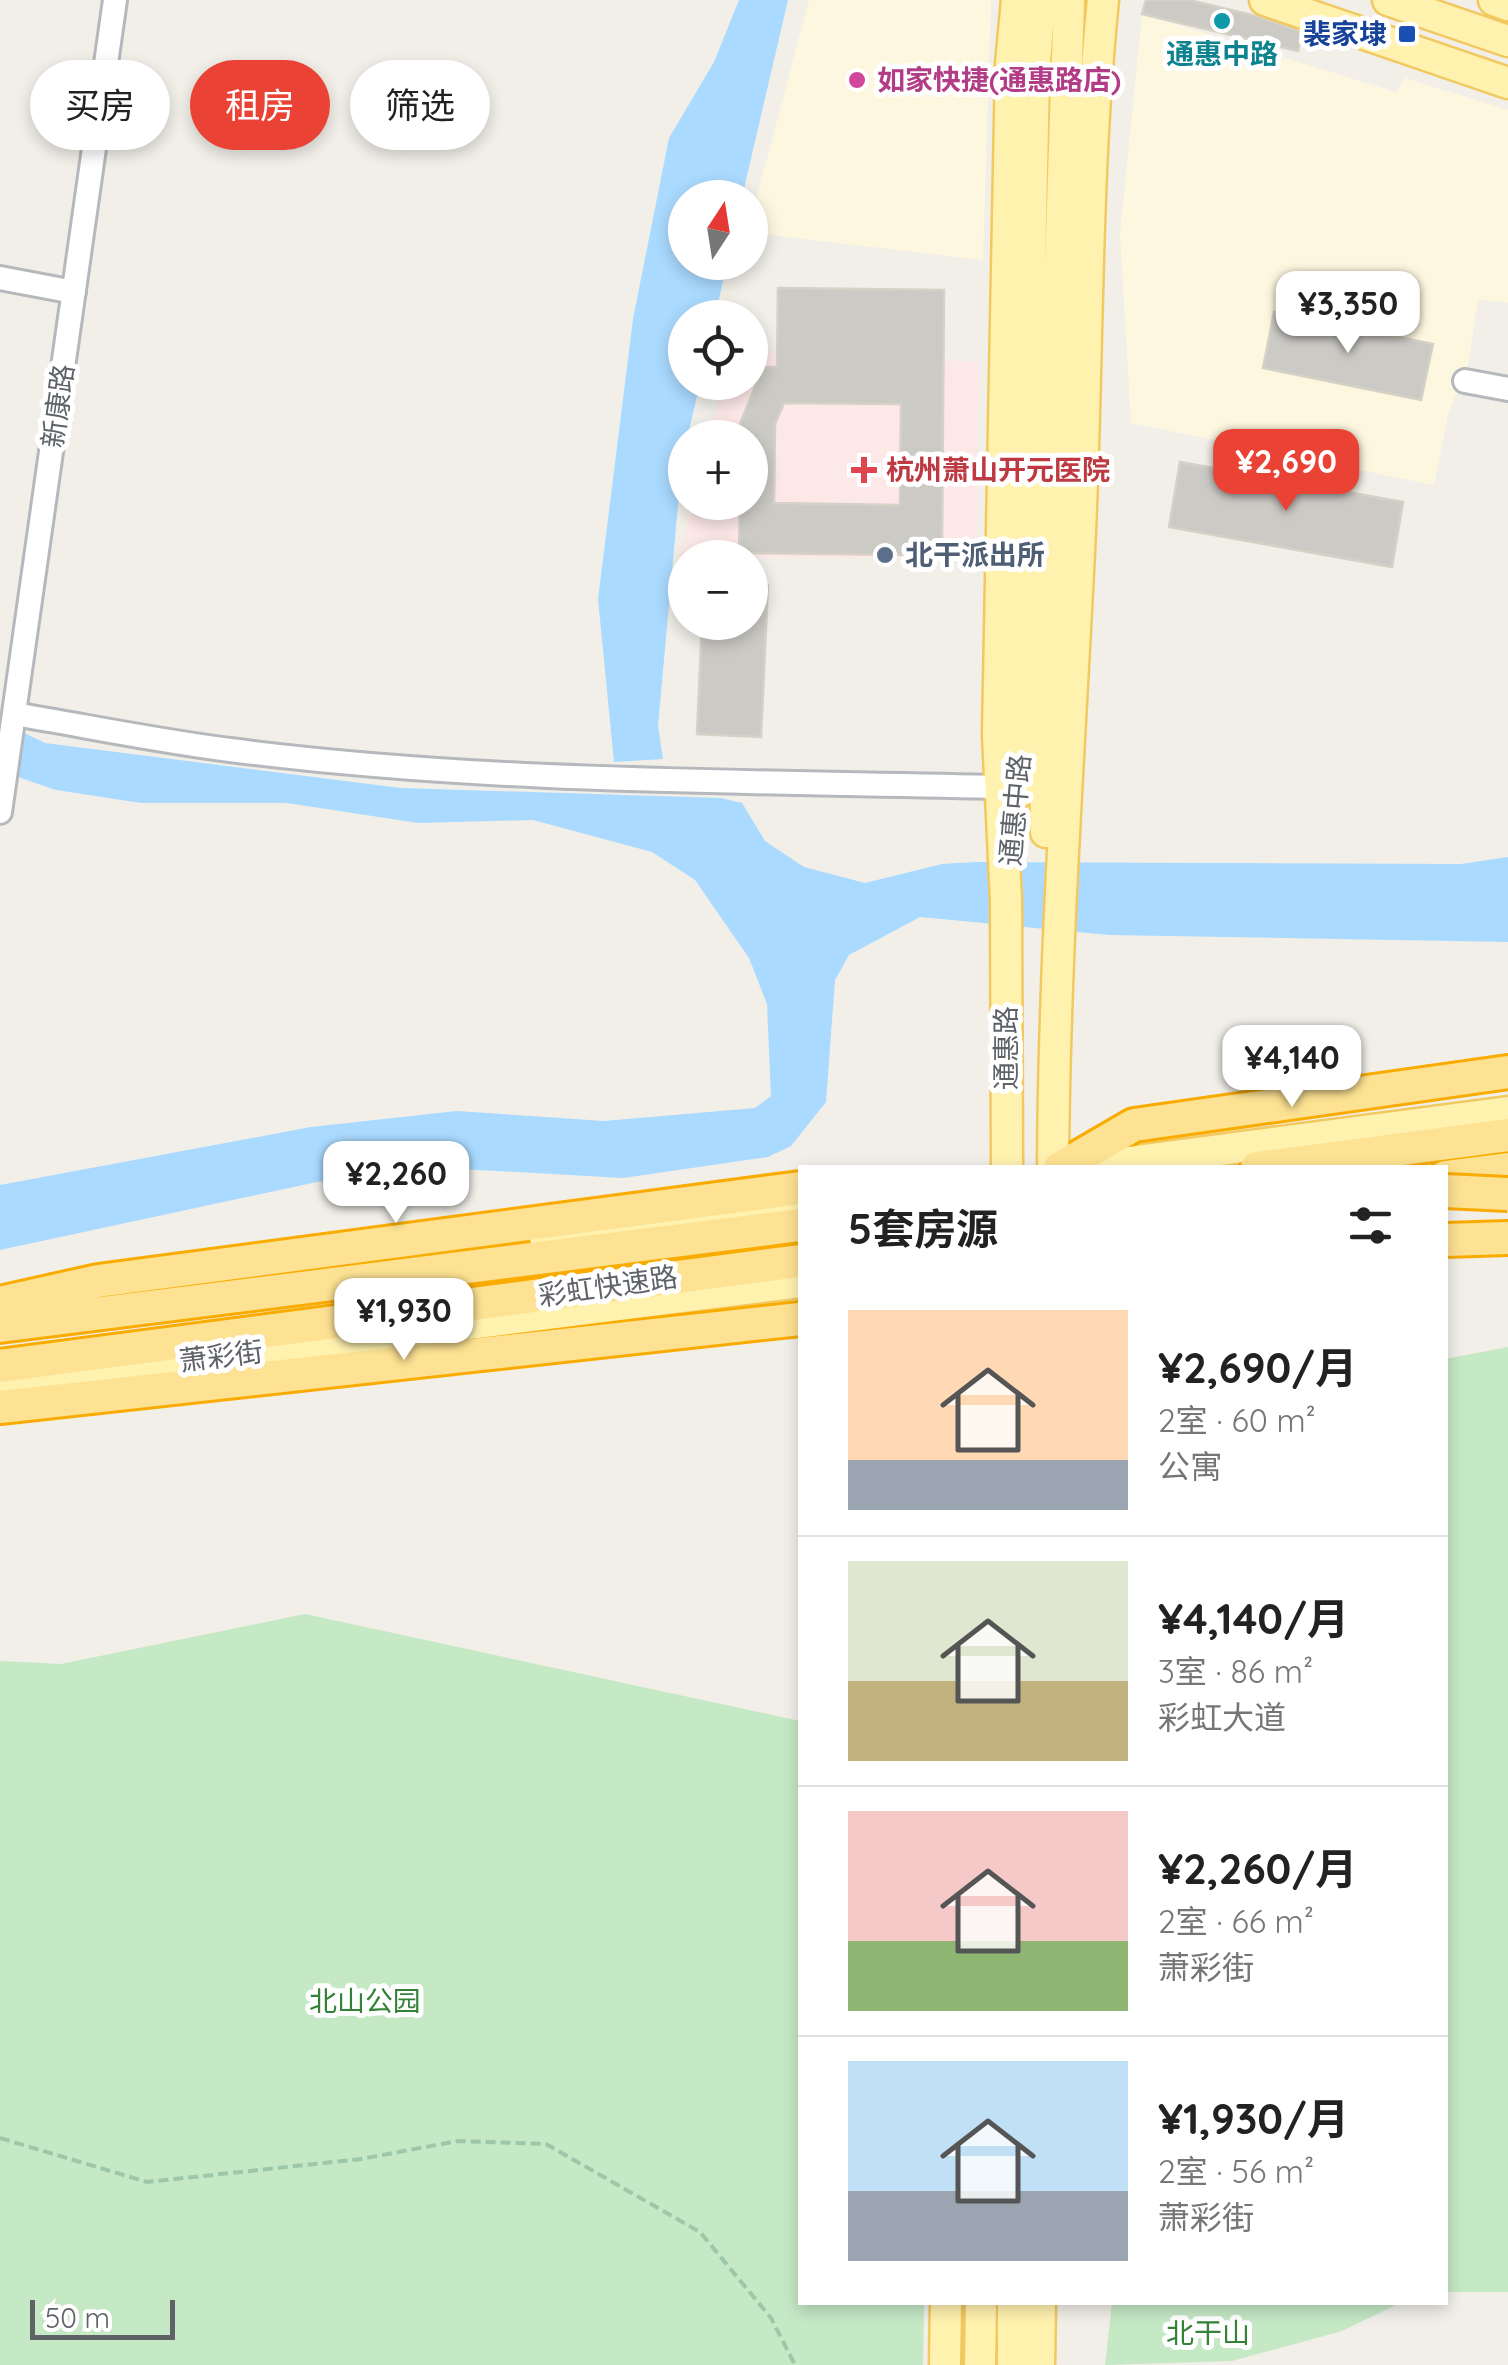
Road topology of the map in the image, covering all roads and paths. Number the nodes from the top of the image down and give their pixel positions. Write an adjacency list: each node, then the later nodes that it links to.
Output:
1 (114, 0): 13 (street, 新康路)
2 (1017, 0): 17 (main road, 通惠中路)
3 (1040, 0): 20 (main road, 通惠中路)
4 (1070, 0): 19 (main road, 通惠中路)
5 (1102, 0): 19 (main road, 通惠中路)
6 (1265, 0): 11 (main road)
7 (1388, 0): 10 (main road)
8 (1494, 0): 9 (main road)
9 (1508, 5)
10 (1508, 41)
11 (1508, 83)
12 (0, 278): 13 (street)
13 (74, 292): 16 (street, 新康路)
14 (1465, 380): 15 (street)
15 (1508, 389)
16 (14, 714): 17 (street); 18 (street, 新康路)
17 (1002, 786): 20 (main road, 通惠中路)
18 (1, 803)
19 (1059, 899): 21 (main road, 通惠中路)
20 (1006, 915): 27 (main road, 通惠路)
21 (1057, 937): 28 (main road, 通惠路)
22 (1508, 1072): 29 (highway)
23 (1508, 1112): 30 (main road)
24 (1508, 1127): 26 (highway)
25 (1508, 1135): 26 (highway)
26 (1450, 1143): 31 (highway)
27 (1007, 1165)
28 (1056, 1165)
29 (1062, 1165)
30 (1106, 1165)
31 (1280, 1165)
32 (1508, 1168): 33 (highway)
33 (1448, 1176)
34 (798, 1188): 43 (highway)
35 (1508, 1192): 36 (highway, bridge)
36 (1448, 1195)
37 (798, 1206): 43 (main road)
38 (798, 1225): 45 (highway, 彩虹快速路)
39 (1508, 1238): 40 (highway)
40 (1448, 1240)
41 (798, 1261): 46 (highway, 彩虹快速路)
42 (798, 1282): 47 (main road, 萧彩街)
43 (0, 1305)
44 (798, 1319): 48 (highway)
45 (0, 1326)
46 (0, 1366)
47 (0, 1384)
48 (0, 1407)
49 (0, 2138): 54 (path)
50 (946, 2305): 55 (main road)
51 (982, 2305): 56 (main road)
52 (1014, 2305): 57 (main road)
53 (1040, 2305): 58 (main road)
54 (795, 2365)
55 (945, 2365)
56 (980, 2365)
57 (1013, 2365)
58 (1039, 2365)

